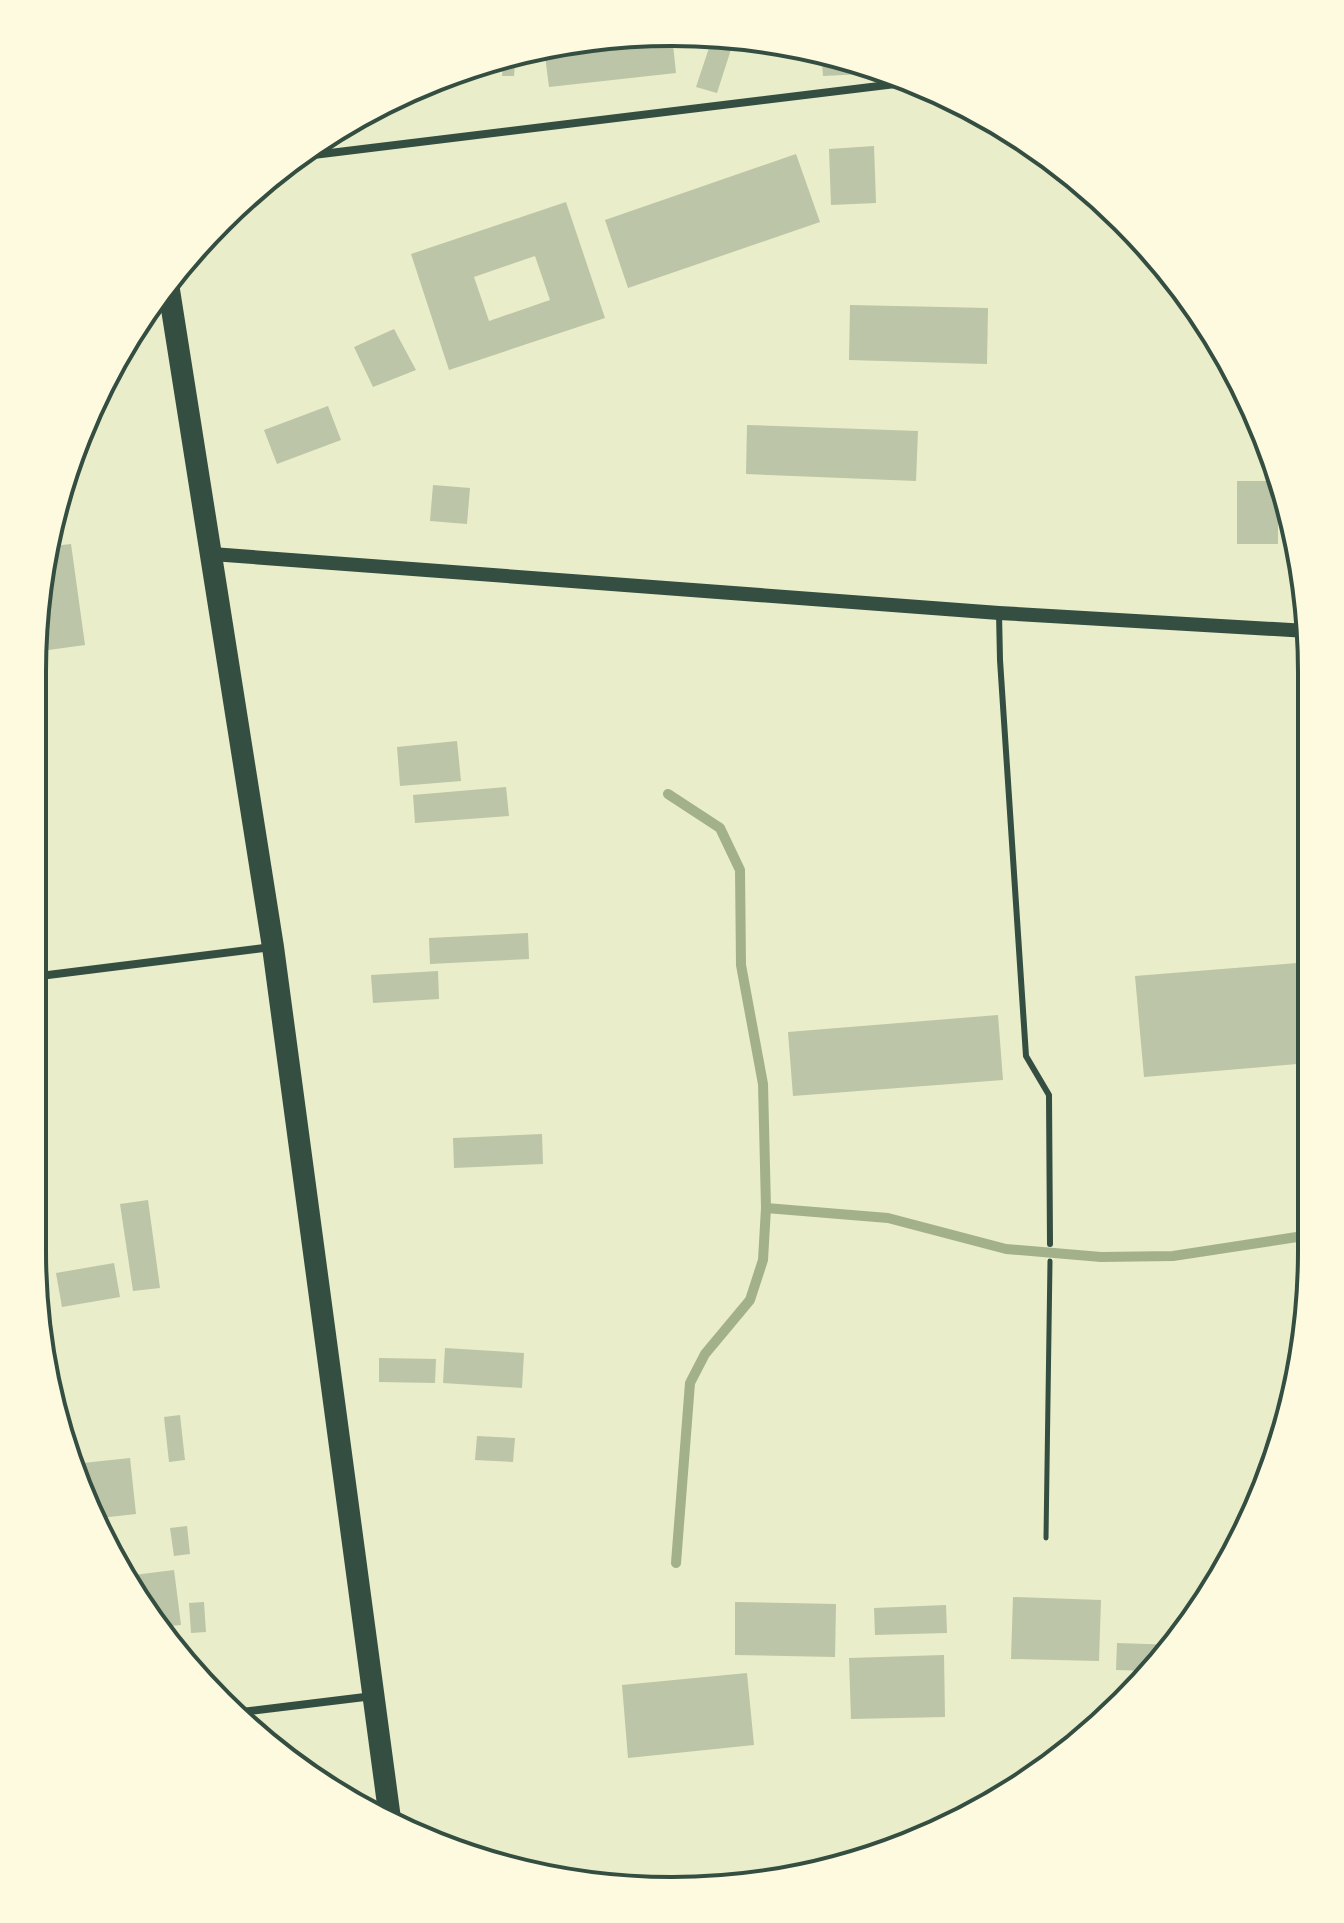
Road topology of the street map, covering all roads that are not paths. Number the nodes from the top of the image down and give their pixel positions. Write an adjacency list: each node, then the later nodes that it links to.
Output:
1 (888, 85): 2 (street)
2 (321, 154)
3 (170, 298): 4 (highway)
4 (212, 554): 5 (street); 7 (highway)
5 (999, 613): 6 (street); 9 (lane)
6 (1297, 630)
7 (273, 947): 8 (street); 10 (highway)
8 (46, 975)
9 (1050, 1244)
10 (374, 1696): 11 (street); 12 (highway)
11 (247, 1711)
12 (389, 1809)

